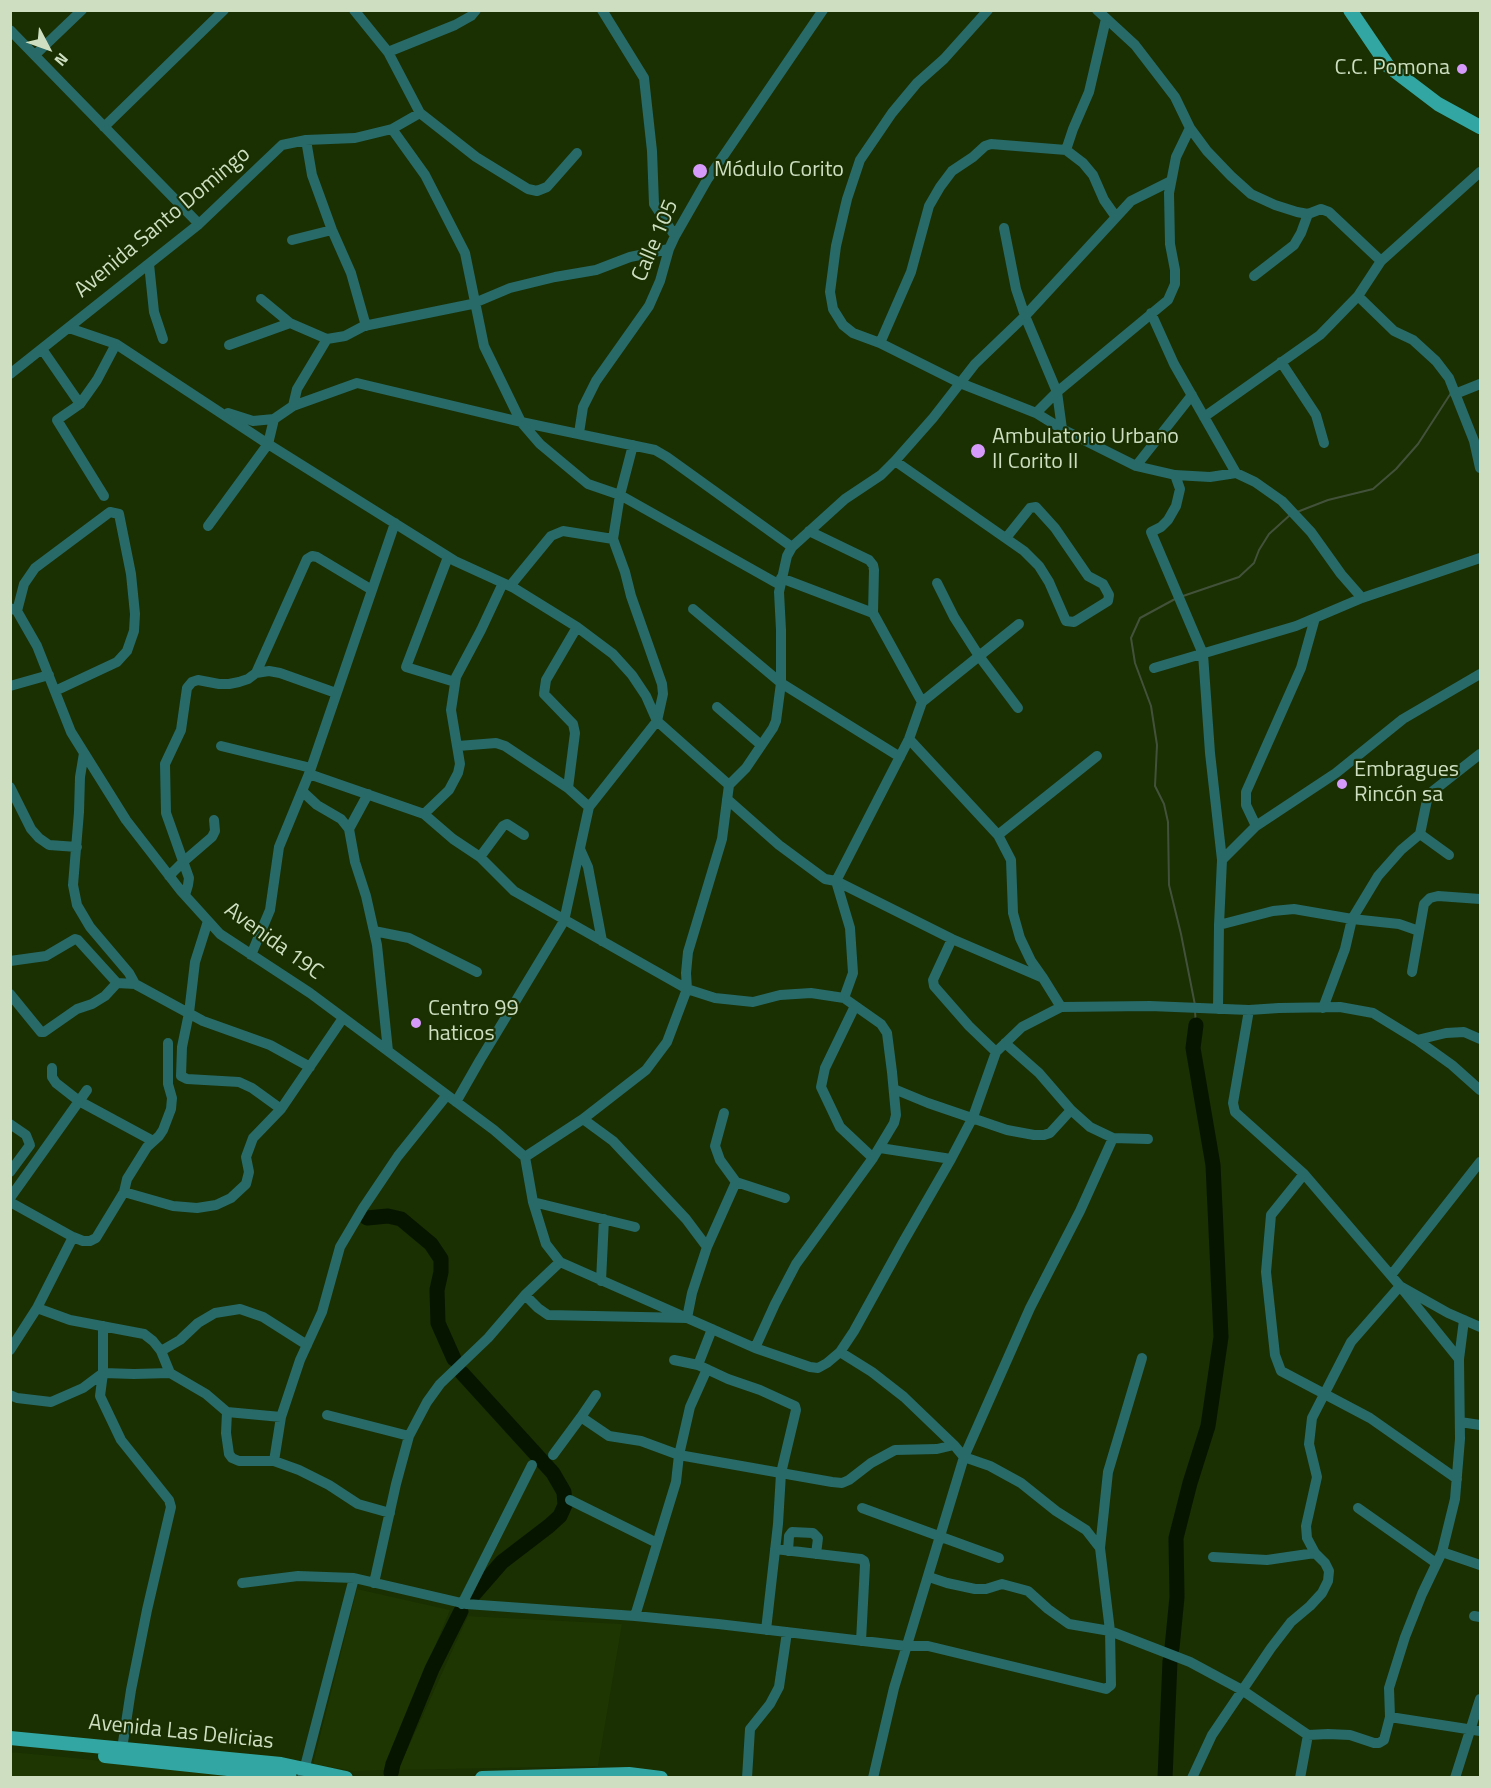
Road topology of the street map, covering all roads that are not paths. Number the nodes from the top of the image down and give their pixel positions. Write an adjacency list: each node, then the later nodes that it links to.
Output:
1 (82, 10): 13 (street)
2 (224, 10): 15 (street)
3 (354, 10): 12 (street)
4 (476, 10): 12 (street)
5 (602, 10): 29 (street)
6 (823, 10): 29 (street, Calle 105)
7 (988, 10): 46 (street)
8 (1097, 10): 10 (street)
9 (1350, 10): 16 (main road)
10 (1106, 19): 17 (street); 20 (street)
11 (10, 30): 13 (street)
12 (388, 52): 14 (street)
13 (35, 55): 15 (street)
14 (420, 112): 18 (street, Avenida Santo Domingo); 21 (street)
15 (104, 127): 26 (street)
16 (1480, 127)
17 (1190, 128): 23 (street); 24 (street)
18 (392, 129): 19 (street, Avenida Santo Domingo); 37 (street)
19 (306, 140): 26 (street, Avenida Santo Domingo); 28 (street)
20 (1066, 150): 25 (street); 46 (street)
21 (577, 153)
22 (1480, 172): 32 (street)
23 (1171, 181): 25 (street); 38 (street)
24 (1308, 214): 32 (street); 34 (street)
25 (1116, 217): 39 (street)
26 (198, 224): 33 (street, Avenida Santo Domingo)
27 (1004, 228): 39 (street)
28 (332, 230): 30 (street); 41 (street)
29 (675, 236): 31 (street, Calle 105)
30 (292, 240)
31 (669, 249): 37 (street); 64 (street, Calle 105)
32 (1381, 261): 35 (street)
33 (149, 264): 42 (street, Avenida Santo Domingo); 43 (street)
34 (1254, 276)
35 (1358, 296): 49 (street); 54 (street)
36 (261, 300): 40 (street)
37 (476, 303): 41 (street); 62 (street)
38 (1151, 313): 53 (street); 55 (street)
39 (1025, 315): 51 (street); 53 (street)
40 (290, 324): 44 (street); 47 (street)
41 (366, 326): 44 (street)
42 (69, 328): 45 (street); 48 (street, Avenida Santo Domingo)
43 (163, 339)
44 (327, 339): 57 (street)
45 (116, 344): 56 (street); 58 (street)
46 (880, 344): 51 (street)
47 (228, 345)
48 (42, 349): 50 (street, Avenida Santo Domingo); 56 (street)
49 (1281, 362): 60 (street); 65 (street)
50 (10, 374)
51 (960, 383): 59 (street); 68 (street)
52 (1480, 384): 54 (street)
53 (1057, 392): 59 (street); 63 (street)
54 (1455, 394): 70 (street)
55 (1192, 395): 60 (street); 69 (street)
56 (80, 404): 74 (street)
57 (293, 406): 61 (street); 62 (street)
58 (216, 410): 61 (street); 66 (street)
59 (1036, 413): 63 (street)
60 (1204, 417): 71 (street)
61 (274, 419): 66 (street)
62 (521, 422): 64 (street); 73 (street)
63 (1062, 429): 69 (street)
64 (579, 433): 67 (street)
65 (1324, 443)
66 (268, 444): 75 (street); 76 (street)
67 (633, 445): 73 (street); 80 (street)
68 (895, 461): 77 (street); 78 (street)
69 (1136, 466): 72 (street)
70 (1480, 468)
71 (1236, 473): 72 (street); 87 (street)
72 (1175, 475): 94 (street)
73 (620, 495): 79 (street); 83 (street)
74 (104, 496)
75 (394, 523): 81 (street); 86 (street)
76 (208, 526)
77 (809, 531): 80 (street); 90 (street)
78 (1006, 538): 78 (street)
79 (613, 539): 85 (street); 108 (street)
80 (792, 547): 83 (street)
81 (448, 557): 85 (street); 100 (street)
82 (1480, 558): 87 (street)
83 (781, 581): 90 (street); 101 (street)
84 (938, 583): 95 (street)
85 (506, 584): 93 (street); 100 (street)
86 (372, 590): 97 (street); 104 (street)
87 (1362, 598): 91 (street)
88 (14, 609): 99 (street, Avenida 19C); 103 (street)
89 (693, 609): 101 (street)
90 (873, 613): 105 (street)
91 (1315, 618): 94 (street); 127 (street)
92 (1019, 624): 95 (street)
93 (578, 627): 108 (street); 120 (street)
94 (1203, 654): 96 (street); 136 (street)
95 (979, 656): 105 (street); 107 (street)
96 (1154, 668)
97 (256, 673): 104 (street); 137 (street)
98 (1480, 674): 127 (street)
99 (49, 675): 102 (street); 103 (street, Avenida 19C)
100 (455, 682): 111 (street)
101 (782, 683): 112 (street); 116 (street)
102 (10, 686)
103 (55, 691): 113 (street, Avenida 19C)
104 (336, 693): 117 (street)
105 (922, 702): 109 (street)
106 (717, 707): 112 (street)
107 (1018, 708)
108 (657, 721): 118 (street); 124 (street)
109 (909, 738): 116 (street); 131 (street)
110 (221, 746): 117 (street)
111 (458, 746): 120 (street); 125 (street)
112 (761, 746): 118 (street)
113 (84, 753): 132 (street); 138 (street, Avenida 19C)
114 (1480, 754): 129 (street)
115 (1097, 756): 131 (street)
116 (900, 757): 139 (street)
117 (310, 771): 121 (street); 122 (street)
118 (729, 786): 123 (street)
119 (10, 787): 132 (street)
120 (568, 788): 124 (street)
121 (302, 791): 128 (street); 150 (street)
122 (368, 794): 125 (street); 128 (street)
123 (727, 799): 139 (street); 157 (street)
124 (589, 807): 133 (street)
125 (424, 814): 135 (street)
126 (214, 820): 137 (street)
127 (1256, 826): 136 (street)
128 (349, 829): 146 (street)
129 (1420, 834): 134 (street); 142 (street)
130 (525, 835): 135 (street)
131 (998, 836): 154 (street)
132 (77, 847): 156 (street)
133 (580, 849): 144 (street); 149 (street)
134 (1449, 855)
135 (480, 857): 144 (street)
136 (1222, 860): 145 (street)
137 (183, 861): 138 (street); 140 (street)
138 (169, 876): 140 (street, Avenida 19C)
139 (836, 881): 148 (street); 159 (street)
140 (185, 895): 143 (street, Avenida 19C)
141 (1480, 899): 147 (street)
142 (1352, 919): 145 (street); 147 (street); 162 (street)
143 (208, 921): 150 (street, Avenida 19C); 165 (street)
144 (564, 921): 149 (street); 178 (street)
145 (1219, 925): 163 (street)
146 (374, 931): 152 (street); 171 (street)
147 (1419, 931): 153 (street)
148 (952, 939): 154 (street); 172 (street)
149 (602, 941): 157 (street)
150 (251, 955): 166 (street, Avenida 19C)
151 (10, 961): 155 (street)
152 (477, 972)
153 (1412, 972)
154 (1043, 978): 161 (street)
155 (117, 983): 156 (street); 158 (street)
156 (135, 984): 165 (street)
157 (687, 989): 159 (street); 184 (street)
158 (10, 994)
159 (844, 998): 160 (street)
160 (855, 1006): 175 (street); 191 (street)
161 (1061, 1007): 163 (street); 170 (street)
162 (1323, 1008): 164 (street); 168 (street)
163 (1218, 1009): 164 (street)
164 (1249, 1010): 195 (street)
165 (189, 1013): 173 (street); 180 (street)
166 (343, 1018): 171 (street, Avenida 19C); 173 (street)
167 (1480, 1039): 168 (street)
168 (1417, 1040): 177 (street)
169 (168, 1043): 188 (street)
170 (1005, 1043): 172 (street); 181 (street)
171 (388, 1052): 178 (street, Avenida 19C)
172 (996, 1052): 183 (street)
173 (310, 1067): 180 (street)
174 (52, 1068): 179 (street)
175 (894, 1089): 183 (street); 189 (street)
176 (87, 1090): 179 (street)
177 (1480, 1090)
178 (451, 1099): 190 (street, Avenida 19C); 216 (street)
179 (79, 1101): 188 (street); 199 (street)
180 (281, 1109): 197 (street)
181 (1071, 1110): 183 (street); 186 (street)
182 (724, 1113): 196 (street)
183 (973, 1117): 192 (street)
184 (583, 1119): 190 (street); 204 (street)
185 (10, 1124): 194 (street)
186 (1113, 1138): 187 (street); 240 (street)
187 (1148, 1139)
188 (153, 1141): 197 (street)
189 (880, 1148): 191 (street); 192 (street)
190 (525, 1157): 200 (street)
191 (873, 1158): 217 (street)
192 (951, 1159): 220 (street)
193 (1480, 1162): 206 (street)
194 (10, 1172)
195 (1304, 1174): 206 (street); 227 (street)
196 (736, 1182): 198 (street); 204 (street)
197 (124, 1192): 203 (street)
198 (785, 1198)
199 (10, 1200): 203 (street)
200 (533, 1202): 201 (street); 205 (street)
201 (604, 1219): 202 (street); 207 (street)
202 (635, 1227)
203 (73, 1237): 210 (street)
204 (707, 1247): 211 (street)
205 (560, 1262): 207 (street); 209 (street)
206 (1392, 1274): 208 (street)
207 (601, 1281): 211 (street)
208 (1400, 1286): 212 (street); 223 (street); 227 (street)
209 (525, 1295): 211 (street); 236 (street)
210 (37, 1308): 213 (street); 218 (street)
211 (687, 1318): 215 (street)
212 (1464, 1320): 214 (street); 223 (street)
213 (103, 1326): 219 (street); 225 (street)
214 (1480, 1327)
215 (712, 1329): 217 (street); 224 (street)
216 (307, 1345): 219 (street); 232 (street)
217 (755, 1348): 220 (street)
218 (10, 1350)
219 (161, 1351): 226 (street)
220 (840, 1352): 237 (street)
221 (1143, 1358): 251 (street)
222 (674, 1359): 224 (street)
223 (1459, 1359): 234 (street)
224 (702, 1367): 239 (street); 243 (street)
225 (103, 1372): 226 (street); 228 (street); 279 (street)
226 (170, 1373): 230 (street)
227 (1324, 1394): 244 (street); 255 (street)
228 (10, 1395)
229 (596, 1395): 233 (street)
230 (227, 1412): 232 (street); 241 (street)
231 (327, 1415): 236 (street)
232 (281, 1417): 241 (street)
233 (581, 1418): 238 (street); 239 (street)
234 (1460, 1422): 235 (street); 244 (street)
235 (1480, 1425)
236 (409, 1436): 248 (street)
237 (954, 1445): 240 (street); 243 (street)
238 (553, 1455)
239 (679, 1455): 243 (street); 250 (street)
240 (964, 1457): 249 (street); 251 (street)
241 (274, 1461): 248 (street)
242 (532, 1465): 265 (street)
243 (781, 1473): 252 (street)
244 (1457, 1479): 254 (street)
245 (570, 1500): 250 (street)
246 (862, 1508): 249 (street)
247 (1358, 1508): 259 (street)
248 (390, 1514): 264 (street)
249 (940, 1536): 258 (street); 261 (street)
250 (657, 1543): 266 (street)
251 (1100, 1548): 268 (street)
252 (775, 1549): 253 (street); 267 (street)
253 (788, 1551): 256 (street); 256 (street)
254 (1442, 1552): 259 (street); 260 (street)
255 (1315, 1553): 257 (street); 272 (street)
256 (816, 1554): 270 (street)
257 (1213, 1557)
258 (999, 1558)
259 (1436, 1563): 274 (street)
260 (1480, 1565)
261 (929, 1576): 268 (street); 271 (street)
262 (354, 1578): 263 (street); 264 (street); 280 (street)
263 (243, 1583)
264 (374, 1583): 265 (street)
265 (462, 1604): 266 (street)
266 (635, 1616): 267 (street)
267 (766, 1630): 269 (street)
268 (1110, 1631): 271 (street); 272 (street)
269 (787, 1632): 270 (street); 285 (street)
270 (861, 1641): 271 (street)
271 (906, 1646): 286 (street)
272 (1242, 1690): 276 (street); 287 (street)
273 (1480, 1699): 275 (street)
274 (1390, 1717): 275 (street); 276 (street)
275 (1475, 1730): 289 (street)
276 (1308, 1735): 288 (street)
277 (10, 1738): 279 (main road, Avenida Las Delicias)
278 (10, 1746): 281 (main road, Avenida Las Delicias)
279 (122, 1749): 280 (main road, Avenida Las Delicias)
280 (304, 1773): 282 (main road, Avenida Las Delicias)
281 (290, 1778)
282 (346, 1778)
283 (482, 1778): 284 (main road)
284 (661, 1778)
285 (747, 1778)
286 (873, 1778)
287 (1192, 1778)
288 (1300, 1778)
289 (1455, 1778)

